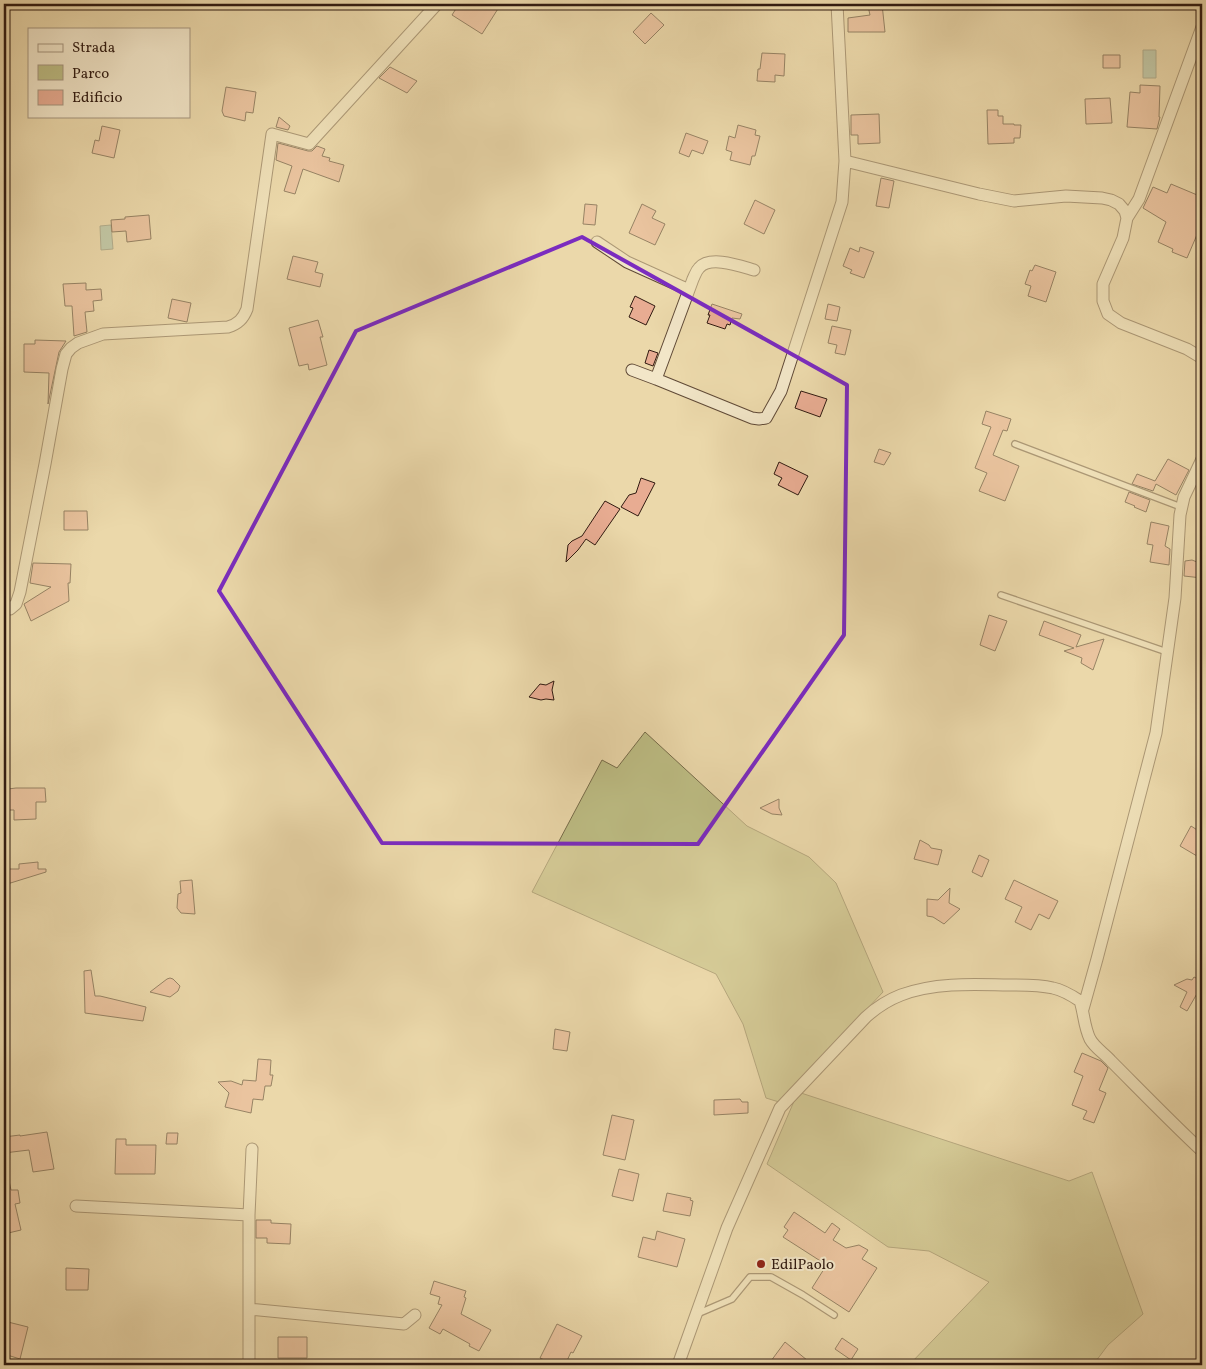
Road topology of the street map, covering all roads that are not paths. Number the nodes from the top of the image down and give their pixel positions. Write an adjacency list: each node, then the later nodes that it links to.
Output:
1 (436, 4): 16 (street)
2 (837, 4): 4 (street)
3 (1202, 27): 5 (street)
4 (845, 161): 5 (street); 11 (street)
5 (1127, 218): 9 (street)
6 (597, 242): 8 (street)
7 (754, 270): 8 (street)
8 (689, 290): 11 (street)
9 (1202, 358)
10 (632, 370): 11 (street)
11 (656, 378)
12 (1015, 444): 14 (lane)
13 (1202, 459): 14 (street)
14 (1181, 507): 17 (street)
15 (1001, 595): 17 (lane)
16 (4, 610)
17 (1167, 652): 18 (street)
18 (1083, 1009): 20 (street); 25 (street)
19 (252, 1149): 22 (street)
20 (1202, 1151)
21 (76, 1206): 22 (street)
22 (249, 1215): 23 (street)
23 (249, 1310): 24 (street); 27 (street)
24 (415, 1315)
25 (696, 1315): 26 (lane); 28 (street)
26 (834, 1315)
27 (249, 1365)
28 (678, 1365)

